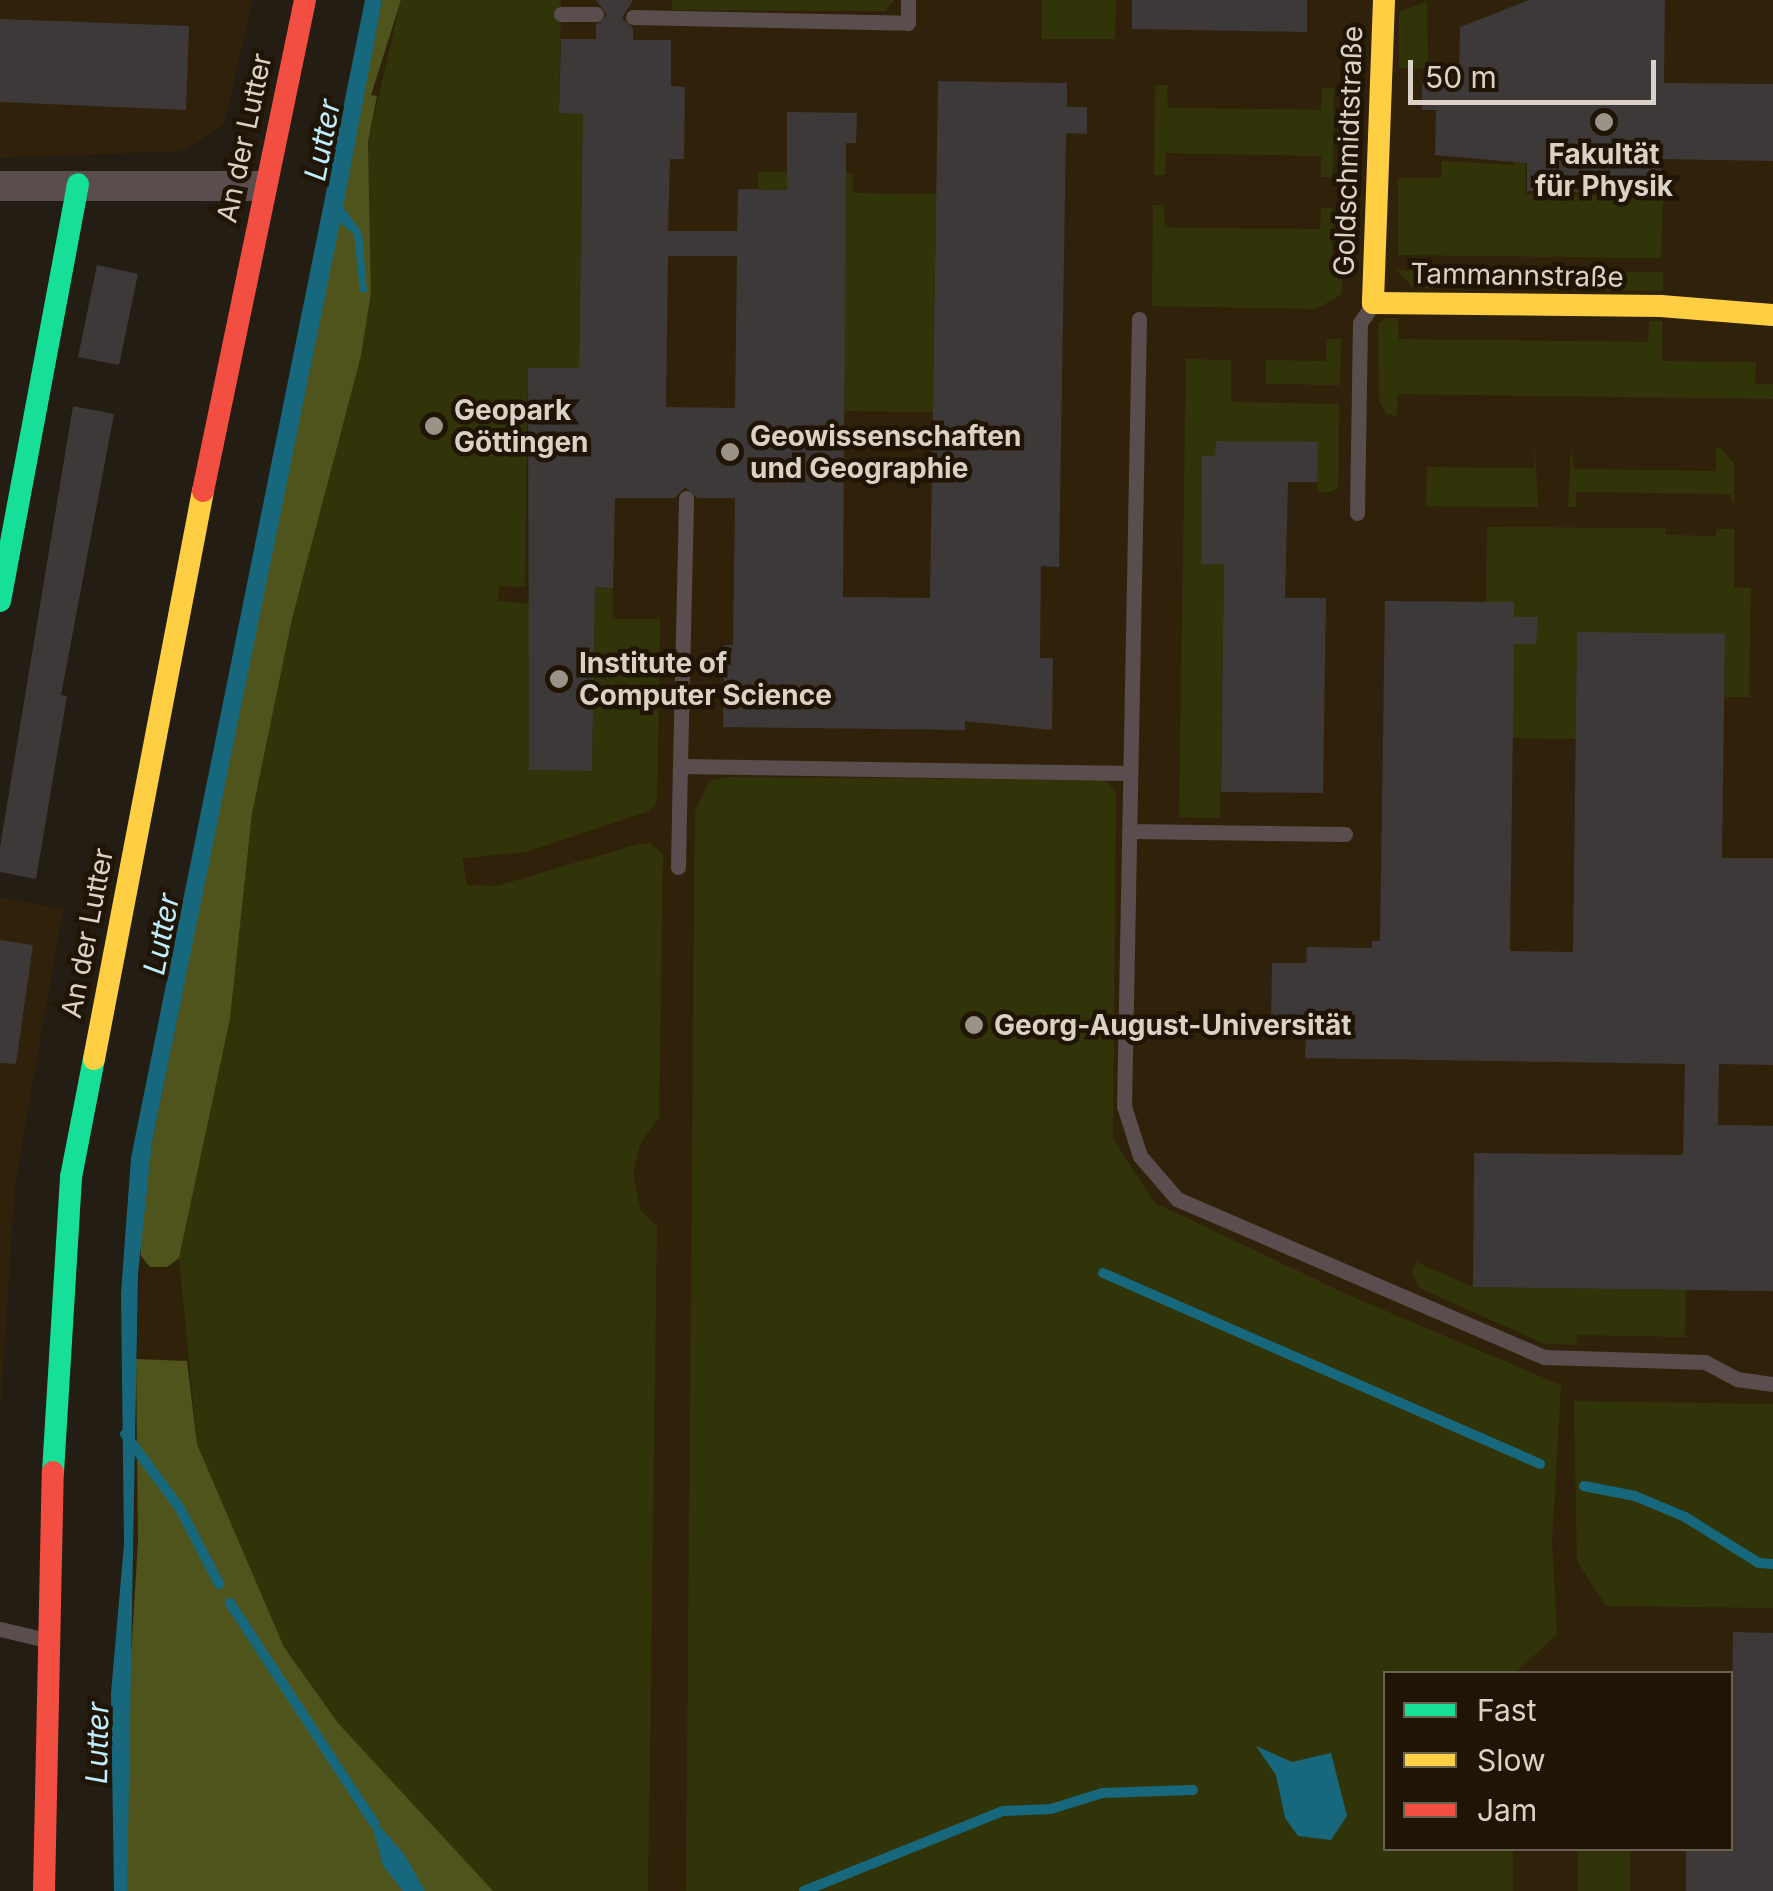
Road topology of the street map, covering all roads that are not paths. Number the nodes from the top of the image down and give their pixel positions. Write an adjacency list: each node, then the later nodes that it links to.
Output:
1 (305, 0): 9 (main road, An der Lutter)
2 (908, 0): 6 (lane)
3 (1384, 0): 10 (main road, Goldschmidtstraße)
4 (561, 14): 5 (lane)
5 (596, 14)
6 (633, 17)
7 (78, 184): 8 (street); 9 (street); 15 (main road)
8 (0, 186)
9 (262, 186): 23 (main road, An der Lutter)
10 (1373, 303): 11 (main road, Tammannstraße); 14 (lane)
11 (1773, 315)
12 (1138, 319): 17 (lane)
13 (686, 498): 16 (lane)
14 (1357, 513)
15 (2, 585)
16 (680, 766): 17 (lane); 20 (lane)
17 (1130, 774): 18 (lane)
18 (1129, 831): 19 (lane); 21 (lane)
19 (1346, 834)
20 (678, 867)
21 (1773, 1384)
22 (0, 1629): 23 (lane)
23 (50, 1640): 24 (main road, An der Lutter)
24 (44, 1891)

